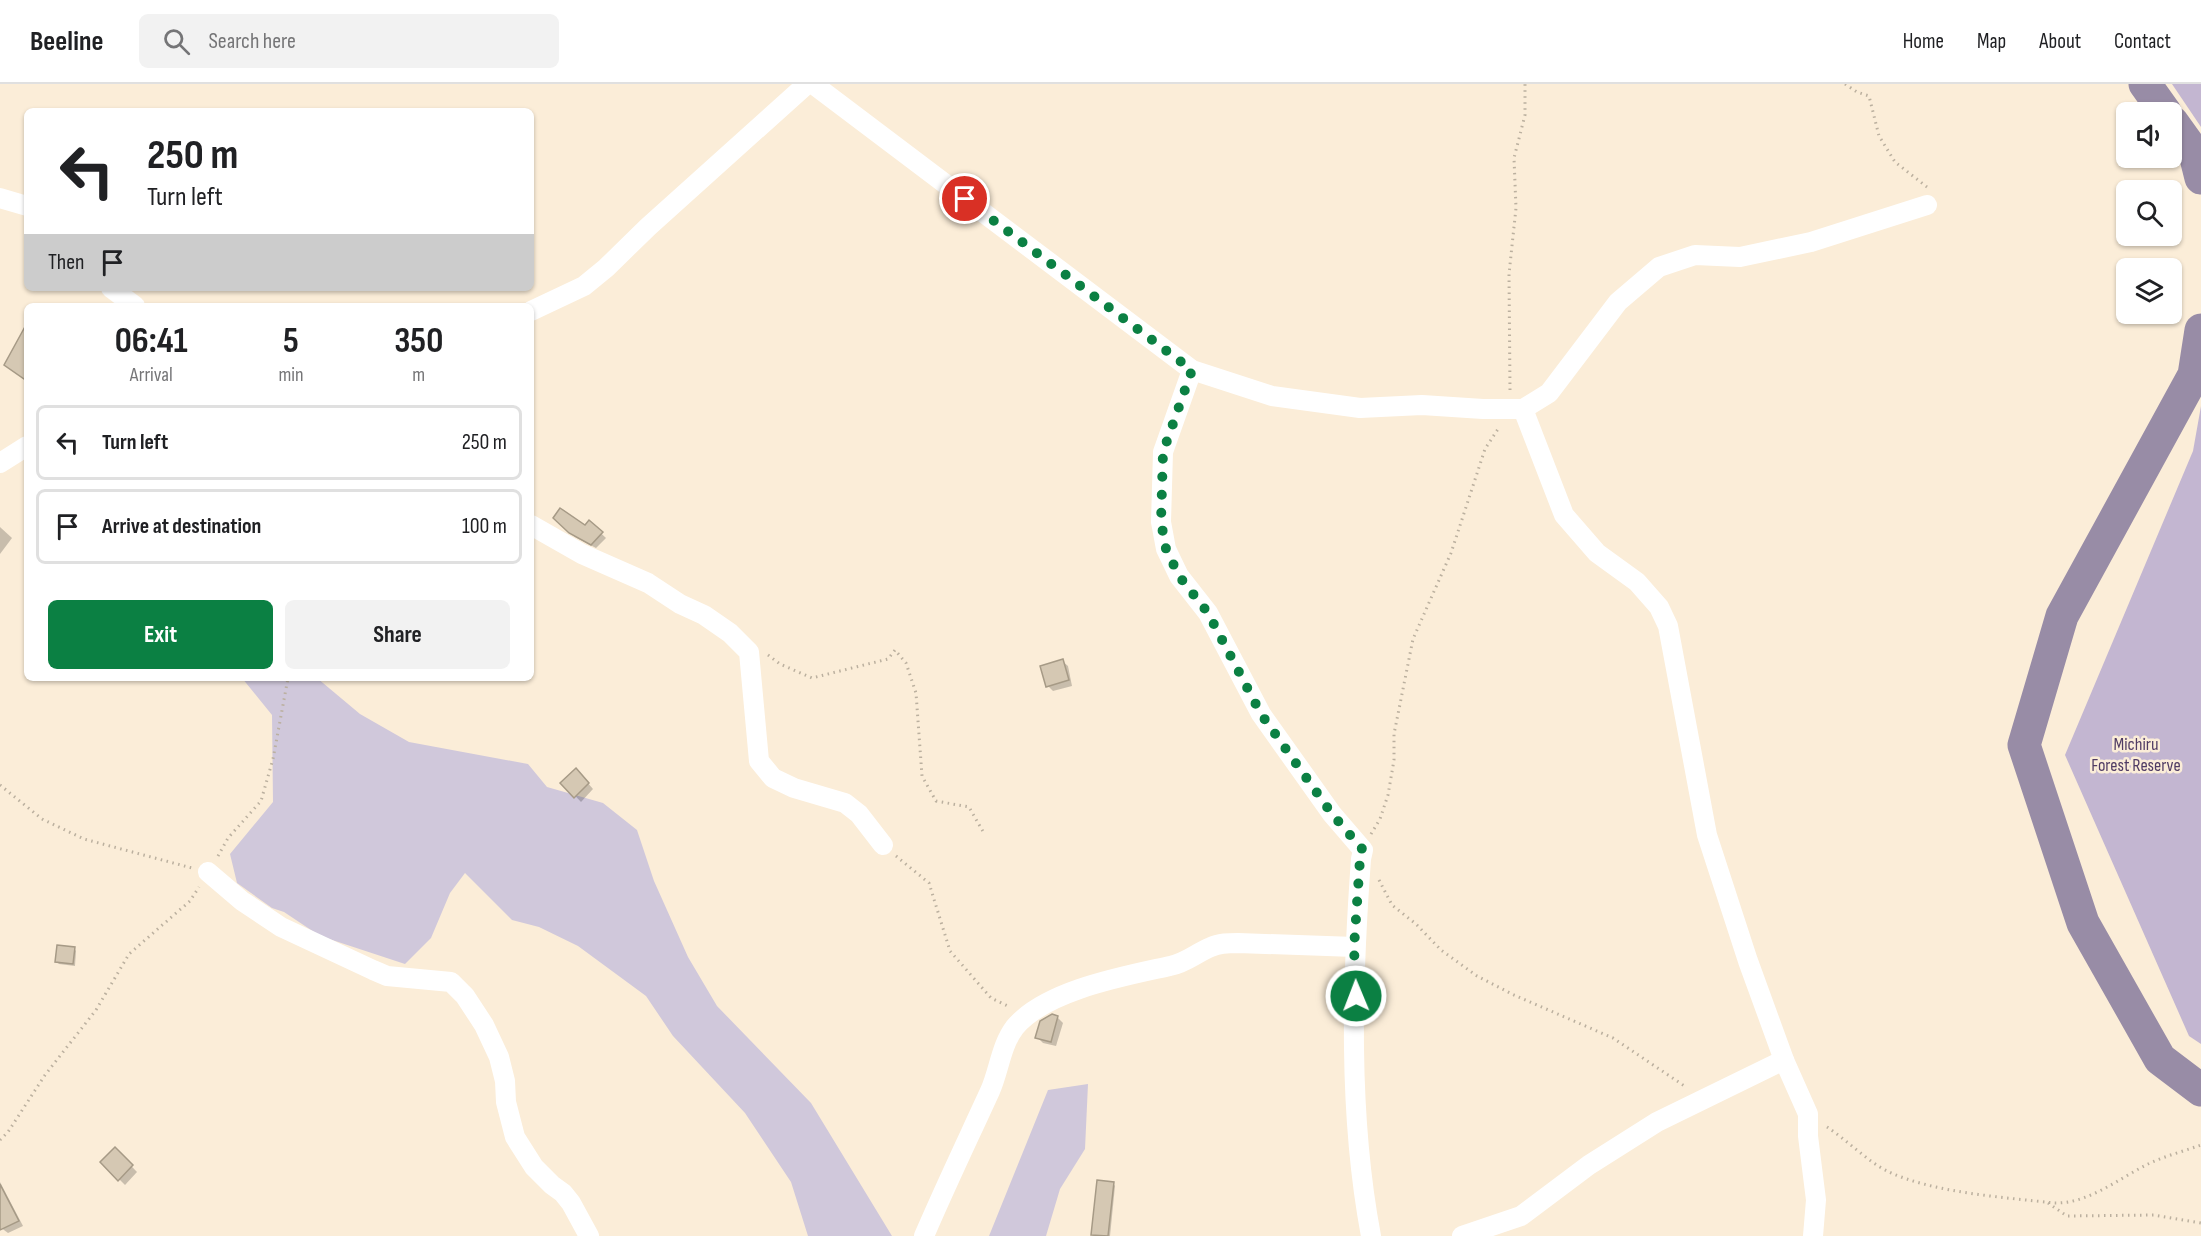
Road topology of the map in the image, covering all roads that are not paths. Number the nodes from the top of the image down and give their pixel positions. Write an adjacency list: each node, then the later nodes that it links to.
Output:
1 (807, 84): 8 (street)
2 (813, 84): 9 (street)
3 (1928, 197): 10 (street)
4 (0, 198): 5 (street)
5 (24, 205)
6 (115, 291): 7 (street)
7 (131, 303)
8 (534, 310)
9 (1192, 370): 10 (street); 16 (street)
10 (1517, 408): 17 (street)
11 (24, 448): 12 (street)
12 (0, 463)
13 (534, 527): 14 (street)
14 (883, 845)
15 (208, 872): 18 (street)
16 (1354, 948): 19 (street); 20 (street)
17 (1784, 1060): 21 (street); 22 (street)
18 (589, 1236)
19 (924, 1236)
20 (1371, 1236)
21 (1462, 1236)
22 (1813, 1236)

